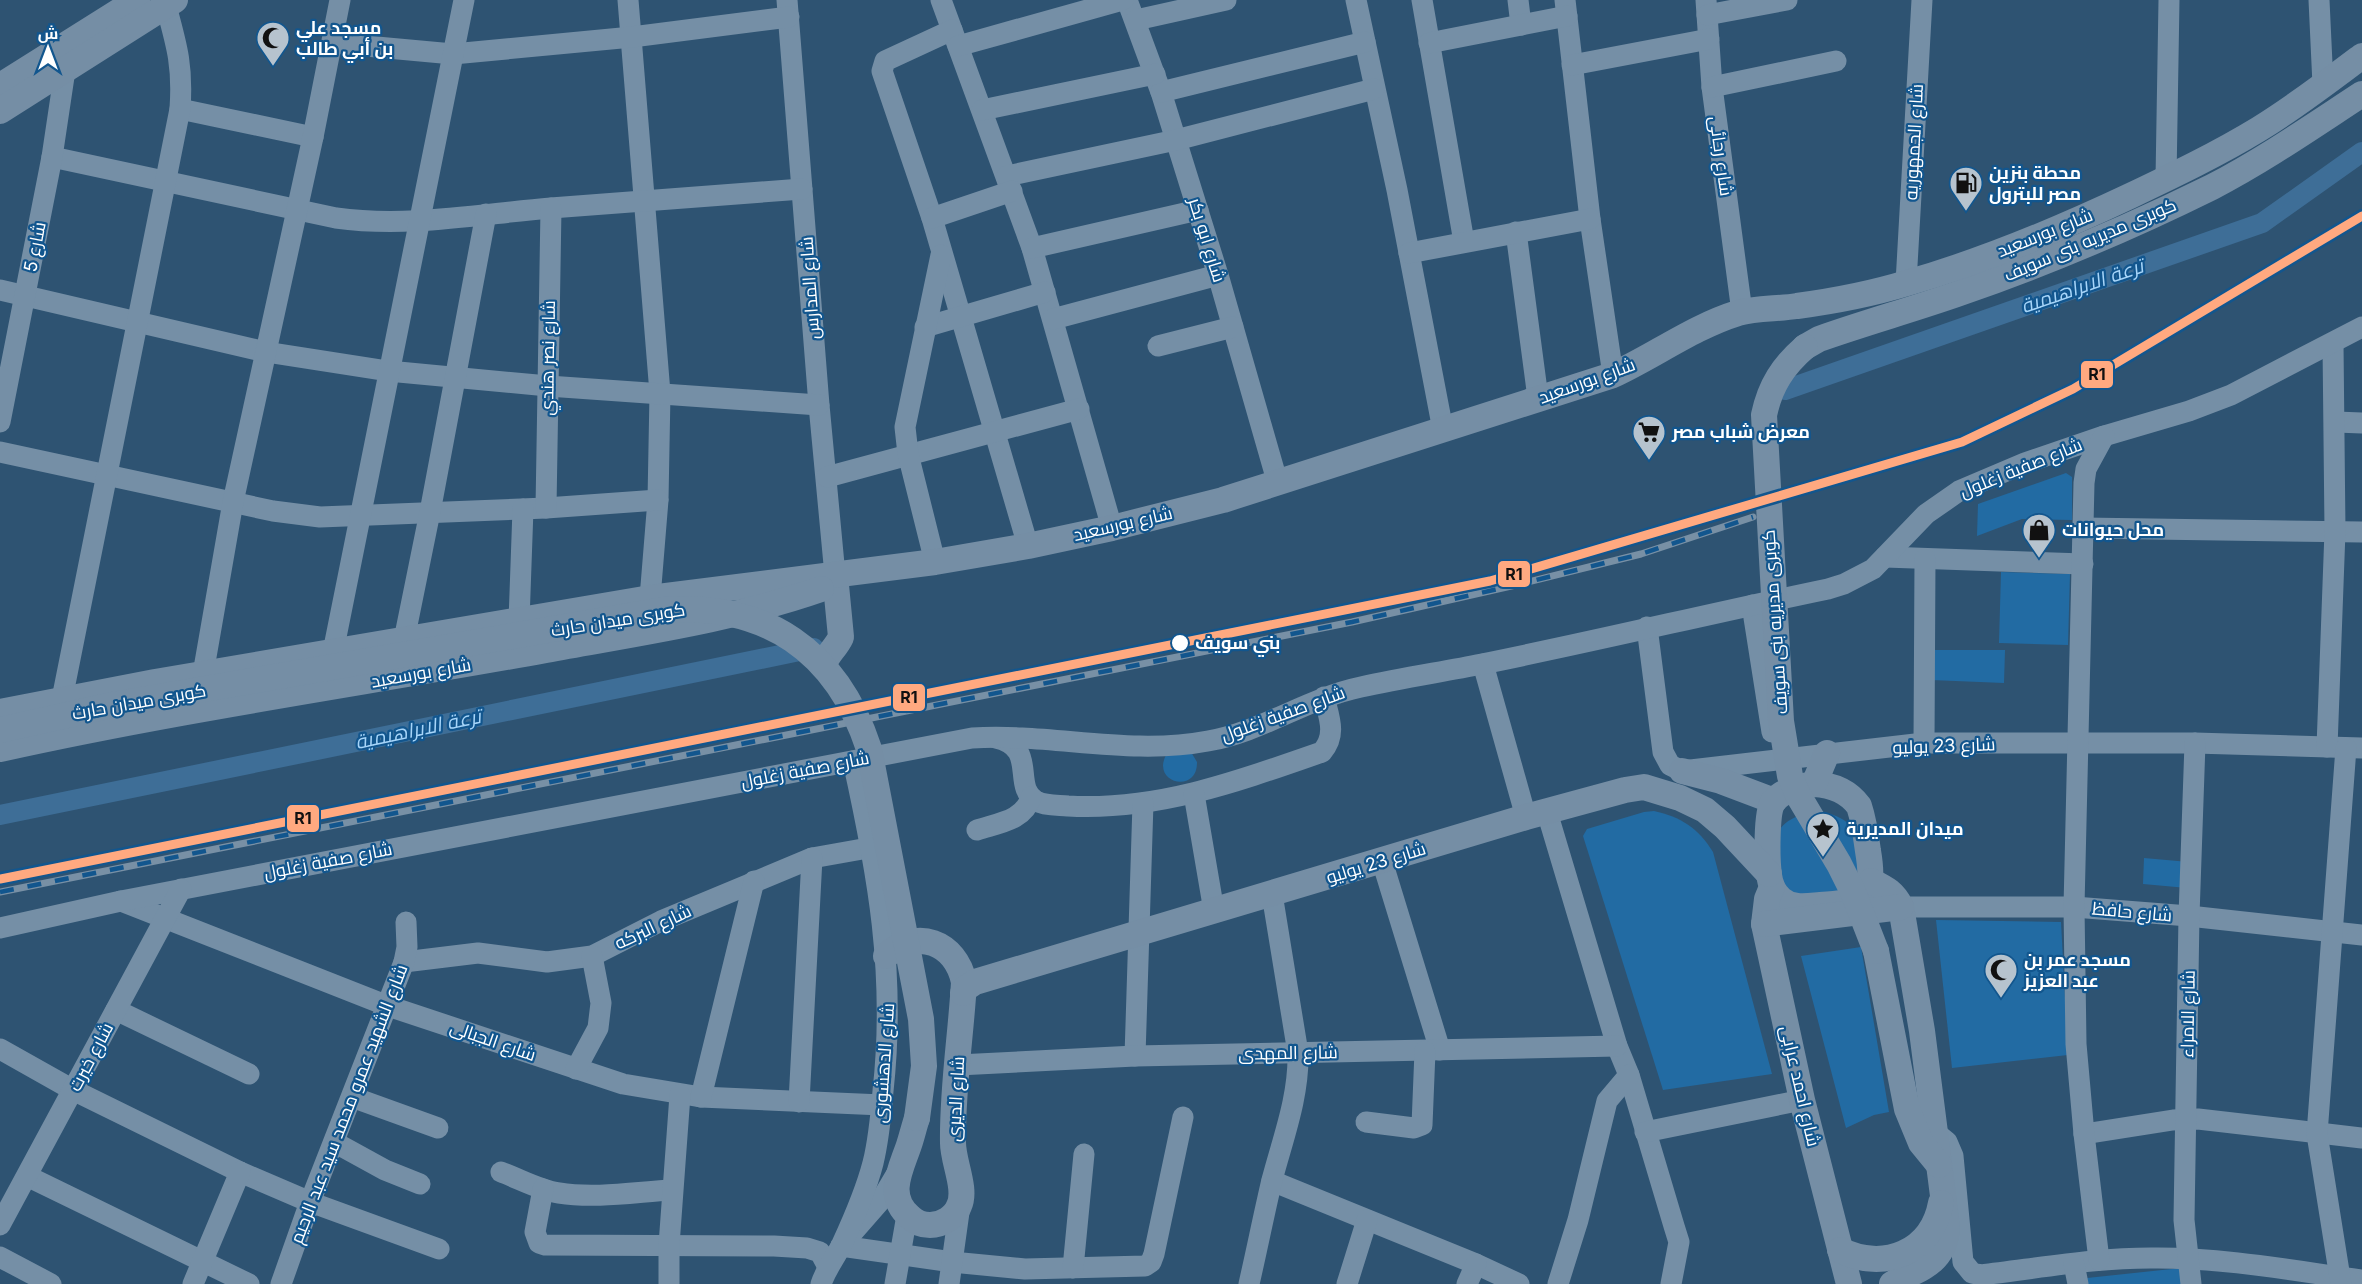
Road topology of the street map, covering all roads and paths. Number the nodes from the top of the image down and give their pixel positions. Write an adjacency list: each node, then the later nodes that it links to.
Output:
1 (137, 0): 34 (main road)
2 (340, 0): 26 (street)
3 (464, 0): 27 (street)
4 (628, 0): 21 (street)
5 (941, 0): 22 (street)
6 (1125, 0): 19 (street, شارع ابو بكر); 22 (street)
7 (1226, 0): 19 (street)
8 (1356, 0): 24 (street)
9 (1422, 0): 25 (street)
10 (1518, 0): 20 (street)
11 (1787, 0): 16 (street)
12 (1922, 0): 62 (street, شارع الجمهوريه)
13 (2169, 0): 44 (street)
14 (2319, 0): 33 (street)
15 (170, 3): 31 (main road); 38 (street)
16 (1707, 7): 23 (street, شارع رجائى)
17 (1566, 8): 20 (street); 30 (street)
18 (788, 9): 21 (street); 47 (street, شارع المدارس)
19 (1136, 20): 32 (street, شارع ابو بكر)
20 (1521, 25): 25 (street)
21 (632, 37): 27 (street); 48 (street)
22 (955, 38): 39 (street); 53 (street)
23 (1709, 39): 30 (street); 35 (street, شارع رجائى)
24 (1365, 42): 32 (street); 36 (street)
25 (1430, 43): 57 (street)
26 (333, 44): 27 (street); 41 (street)
27 (453, 54): 55 (street)
28 (2362, 56): 33 (main road, شارع بورسعيد)
29 (1836, 61): 35 (street)
30 (1572, 65): 54 (street)
31 (65, 70): 40 (main road); 43 (street, شارع 5)
32 (1158, 83): 39 (street); 42 (street, شارع ابو بكر)
33 (2323, 85): 44 (main road, شارع بورسعيد)
34 (0, 86)
35 (1712, 87): 66 (street, شارع رجائى)
36 (1374, 89): 42 (street); 60 (street)
37 (2362, 94): 197 (main road, كوبرى مديريه بنى سويف, bridge)
38 (180, 109): 41 (street); 45 (street)
39 (982, 110): 46 (street)
40 (0, 111)
41 (313, 138): 50 (street)
42 (1176, 140): 46 (street); 51 (street, شارع ابو بكر)
43 (52, 157): 45 (street); 65 (street, شارع 5)
44 (2166, 179): 62 (main road, شارع بورسعيد)
45 (166, 180): 50 (street); 69 (street)
46 (1010, 184): 53 (street); 58 (street)
47 (802, 189): 48 (street); 82 (street, شارع المدارس)
48 (645, 201): 49 (street); 80 (street)
49 (551, 208): 52 (street); 79 (street, شارع نصر هندي)
50 (298, 209): 55 (street); 75 (street)
51 (1198, 210): 58 (street); 61 (street, شارع ابو بكر)
52 (486, 214): 55 (street); 78 (street)
53 (932, 218): 59 (street)
54 (1590, 219): 56 (street); 77 (street)
55 (418, 222): 76 (street)
56 (1516, 232): 57 (street); 81 (street)
57 (1464, 242): 60 (street)
58 (1032, 248): 64 (street)
59 (942, 252): 67 (street); 70 (street)
60 (1409, 253): 87 (street)
61 (1218, 275): 68 (street); 71 (street, شارع ابو بكر)
62 (1906, 284): 66 (main road, شارع بورسعيد)
63 (0, 290): 65 (street)
64 (1045, 292): 67 (street); 68 (street)
65 (26, 297): 69 (street); 85 (street, شارع 5)
66 (1742, 312): 77 (main road, شارع بورسعيد)
67 (960, 317): 70 (street); 88 (street)
68 (1053, 319): 83 (street)
69 (137, 324): 75 (street); 92 (street)
70 (925, 327): 91 (street)
71 (1233, 327): 74 (street); 94 (street, شارع ابو بكر)
72 (2362, 327): 73 (street, شارع صفية زغلول)
73 (2333, 344): 84 (street); 89 (street, شارع صفية زغلول)
74 (1158, 346)
75 (266, 352): 76 (street); 96 (street)
76 (388, 371): 78 (street); 100 (street)
77 (1613, 375): 81 (main road, شارع بورسعيد)
78 (454, 377): 79 (street); 99 (street)
79 (548, 386): 80 (street); 97 (street, شارع نصر هندي)
80 (660, 393): 82 (street); 95 (street)
81 (1538, 398): 87 (main road, شارع بورسعيد)
82 (819, 405): 93 (street, شارع المدارس)
83 (1079, 409): 88 (street); 101 (street)
84 (2336, 422): 86 (street); 103 (street)
85 (0, 423)
86 (2362, 423)
87 (1443, 430): 94 (main road, شارع بورسعيد)
88 (994, 432): 91 (street); 105 (street)
89 (2104, 436): 102 (street); 106 (street, شارع صفية زغلول)
90 (0, 452): 92 (street)
91 (908, 454): 93 (street); 108 (street)
92 (108, 475): 96 (street); 122 (street)
93 (827, 477): 110 (street, شارع المدارس)
94 (1278, 484): 101 (main road, شارع بورسعيد)
95 (658, 500): 97 (street); 111 (street)
96 (233, 502): 100 (street); 119 (street)
97 (546, 508): 98 (street)
98 (523, 509): 99 (street); 113 (street)
99 (430, 512): 100 (street); 115 (street)
100 (360, 515): 116 (street)
101 (1112, 528): 105 (main road, شارع بورسعيد)
102 (2083, 528): 103 (street); 109 (street)
103 (2335, 531): 104 (street); 129 (street)
104 (2362, 532)
105 (1028, 546): 108 (main road, شارع بورسعيد)
106 (1885, 557): 107 (street); 112 (street, شارع صفية زغلول)
107 (1925, 559): 109 (street); 126 (street)
108 (935, 562): 110 (main road, شارع بورسعيد)
109 (2083, 564): 128 (street)
110 (837, 587): 111 (main road, شارع بورسعيد); 118 (main road); 120 (main road, شارع بورسعيد)
111 (650, 598): 113 (main road, شارع بورسعيد)
112 (1760, 603): 114 (street, شارع صفية زغلول); 133 (street)
113 (519, 621): 115 (main road, شارع بورسعيد)
114 (1647, 627): 117 (street, شارع صفية زغلول); 135 (street)
115 (404, 640): 116 (main road, شارع بورسعيد); 120 (main road)
116 (333, 652): 119 (main road, شارع بورسعيد)
117 (1482, 664): 121 (street, شارع صفية زغلول); 140 (street)
118 (823, 666)
119 (203, 674): 122 (main road, شارع بورسعيد)
120 (403, 676): 130 (main road, شارع بورسعيد)
121 (1324, 697): 125 (street, شارع صفية زغلول); 137 (street)
122 (62, 699): 123 (main road, شارع بورسعيد)
123 (0, 712)
124 (0, 730): 200 (main road, كوبرى ميدان حارث, bridge)
125 (992, 737): 132 (street, شارع صفية زغلول); 138 (street)
126 (1924, 743): 128 (street, شارع 23 يوليو); 131 (street, شارع 23 يوليو)
127 (2195, 743): 128 (street, شارع 23 يوليو); 129 (street, شارع 23 يوليو); 155 (street, شارع الامراء)
128 (2078, 744): 153 (street)
129 (2345, 748): 160 (street)
130 (0, 749)
131 (1827, 753): 133 (street, شارع 23 يوليو); 136 (main road)
132 (877, 756): 134 (street, شارع صفية زغلول); 142 (street)
133 (1785, 759): 135 (street, شارع 23 يوليو); 136 (street)
134 (853, 761): 143 (street, شارع الدهشورى); 149 (street, شارع صفية زغلول)
135 (1682, 771): 136 (main road)
136 (1792, 792): 147 (main road); 148 (main road)
137 (1194, 794): 139 (street); 154 (street)
138 (1031, 797): 139 (street); 141 (street)
139 (1143, 803): 161 (street)
140 (1537, 814): 145 (main road, شارع 23 يوليو); 147 (main road, شارع 23 يوليو); 170 (street)
141 (977, 830)
142 (895, 843): 143 (street, شارع البركه); 163 (street)
143 (872, 848): 144 (street, شارع البركه); 165 (street, شارع الدهشورى)
144 (812, 858): 146 (street, شارع البركه); 184 (street)
145 (1382, 861): 150 (main road, شارع 23 يوليو); 172 (street)
146 (754, 881): 164 (street, شارع البركه); 182 (street)
147 (1771, 881): 148 (main road); 158 (main road, شارع احمد عرابى)
148 (1871, 881): 152 (main road)
149 (181, 889): 151 (street, شارع صفية زغلول); 156 (street, شارع خيرت)
150 (1272, 894): 154 (main road, شارع 23 يوليو); 173 (street)
151 (121, 901): 156 (street, شارع الجبالى); 159 (street, شارع صفية زغلول)
152 (1900, 907): 153 (street, شارع حافظ); 158 (main road); 191 (main road)
153 (2074, 907): 155 (street, شارع حافظ); 192 (street)
154 (1214, 911): 161 (main road, شارع 23 يوليو)
155 (2189, 916): 160 (street, شارع حافظ); 187 (street, شارع الامراء)
156 (166, 919): 168 (street, شارع الجبالى); 169 (street, شارع خيرت)
157 (406, 922): 166 (street, شارع الشهيد عمرو محمد سيد عبد الرحيم)
158 (1764, 924): 183 (main road, شارع احمد عرابى)
159 (0, 928)
160 (2332, 932): 162 (street, شارع حافظ); 193 (street)
161 (1138, 934): 167 (main road, شارع 23 يوليو); 174 (street)
162 (2362, 935)
163 (915, 941): 165 (main road); 167 (main road, شارع الديرى)
164 (591, 956): 166 (street, شارع البركه); 176 (street)
165 (886, 956): 185 (street, شارع الدهشورى)
166 (404, 962): 168 (street, شارع الشهيد عمرو محمد سيد عبد الرحيم)
167 (963, 993): 175 (main road, شارع الديرى)
168 (388, 1006): 176 (street, شارع الجبالى); 181 (street, شارع الشهيد عمرو محمد سيد عبد الرحيم)
169 (116, 1010): 177 (street); 179 (street, شارع خيرت)
170 (1617, 1046): 172 (street, شارع المهدى); 178 (street)
171 (0, 1049): 179 (street)
172 (1432, 1050): 173 (street, شارع المهدى); 188 (street)
173 (1298, 1053): 174 (street, شارع المهدى); 202 (street)
174 (1135, 1056): 175 (street, شارع المهدى)
175 (958, 1065): 208 (main road, شارع الديرى)
176 (576, 1069): 180 (street, شارع الجبالى)
177 (249, 1074)
178 (1629, 1075): 190 (street); 240 (street)
179 (73, 1090): 198 (street); 201 (street, شارع خيرت)
180 (680, 1095): 182 (street, شارع الجبالى); 205 (street)
181 (352, 1097): 189 (street); 195 (street, شارع الشهيد عمرو محمد سيد عبد الرحيم)
182 (701, 1097): 184 (street, شارع الجبالى)
183 (1802, 1100): 190 (street); 215 (main road, شارع احمد عرابى)
184 (799, 1102): 185 (street, شارع الجبالى)
185 (882, 1105): 213 (street, شارع الدهشورى)
186 (1183, 1117): 223 (street)
187 (2186, 1119): 192 (street); 193 (street); 218 (street, شارع الامراء)
188 (1366, 1122)
189 (438, 1128)
190 (1645, 1132): 241 (street)
191 (1936, 1133): 197 (main road); 226 (street)
192 (2084, 1134): 219 (street)
193 (2317, 1134): 194 (street); 228 (street)
194 (2362, 1138)
195 (334, 1142): 203 (street); 207 (street, شارع الشهيد عمرو محمد سيد عبد الرحيم)
196 (1084, 1154): 223 (street)
197 (1941, 1168): 206 (main road)
198 (240, 1172): 207 (street); 220 (street)
199 (501, 1172): 204 (street)
200 (897, 1173): 209 (main road); 213 (street, كوبرى ميدان حارث)
201 (27, 1176): 211 (street, شارع خيرت); 220 (street)
202 (1272, 1181): 210 (street); 236 (street)
203 (420, 1184)
204 (543, 1189): 205 (street); 212 (street)
205 (672, 1190): 212 (street)
206 (1943, 1195): 215 (main road); 243 (main road)
207 (310, 1202): 214 (street); 232 (street, شارع الشهيد عمرو محمد سيد عبد الرحيم)
208 (960, 1205): 209 (main road); 221 (street, شارع الديرى)
209 (907, 1215): 216 (street)
210 (1367, 1220): 222 (street); 237 (street)
211 (0, 1225)
212 (669, 1245): 225 (street); 233 (street)
213 (841, 1246): 216 (street); 225 (street, شارع الدهشورى)
214 (439, 1249)
215 (1840, 1250): 242 (main road, شارع احمد عرابى)
216 (899, 1255): 221 (street); 234 (street)
217 (0, 1257): 229 (street)
218 (2186, 1258): 219 (street); 228 (street); 244 (street, شارع الامراء)
219 (2098, 1260): 224 (street)
220 (204, 1261): 230 (street); 231 (street)
221 (952, 1262): 223 (street); 235 (street, شارع الديرى)
222 (1476, 1264): 238 (street); 239 (street)
223 (1073, 1269)
224 (2076, 1274): 226 (street)
225 (824, 1275)
226 (1969, 1277)
227 (2362, 1280): 228 (street)
228 (2340, 1281)
229 (51, 1284)
230 (193, 1284)
231 (249, 1284)
232 (281, 1284)
233 (669, 1284)
234 (895, 1284)
235 (949, 1284)
236 (1249, 1284)
237 (1347, 1284)
238 (1467, 1284)
239 (1519, 1284)
240 (1558, 1284)
241 (1671, 1284)
242 (1849, 1284)
243 (1892, 1284)
244 (2190, 1284)

